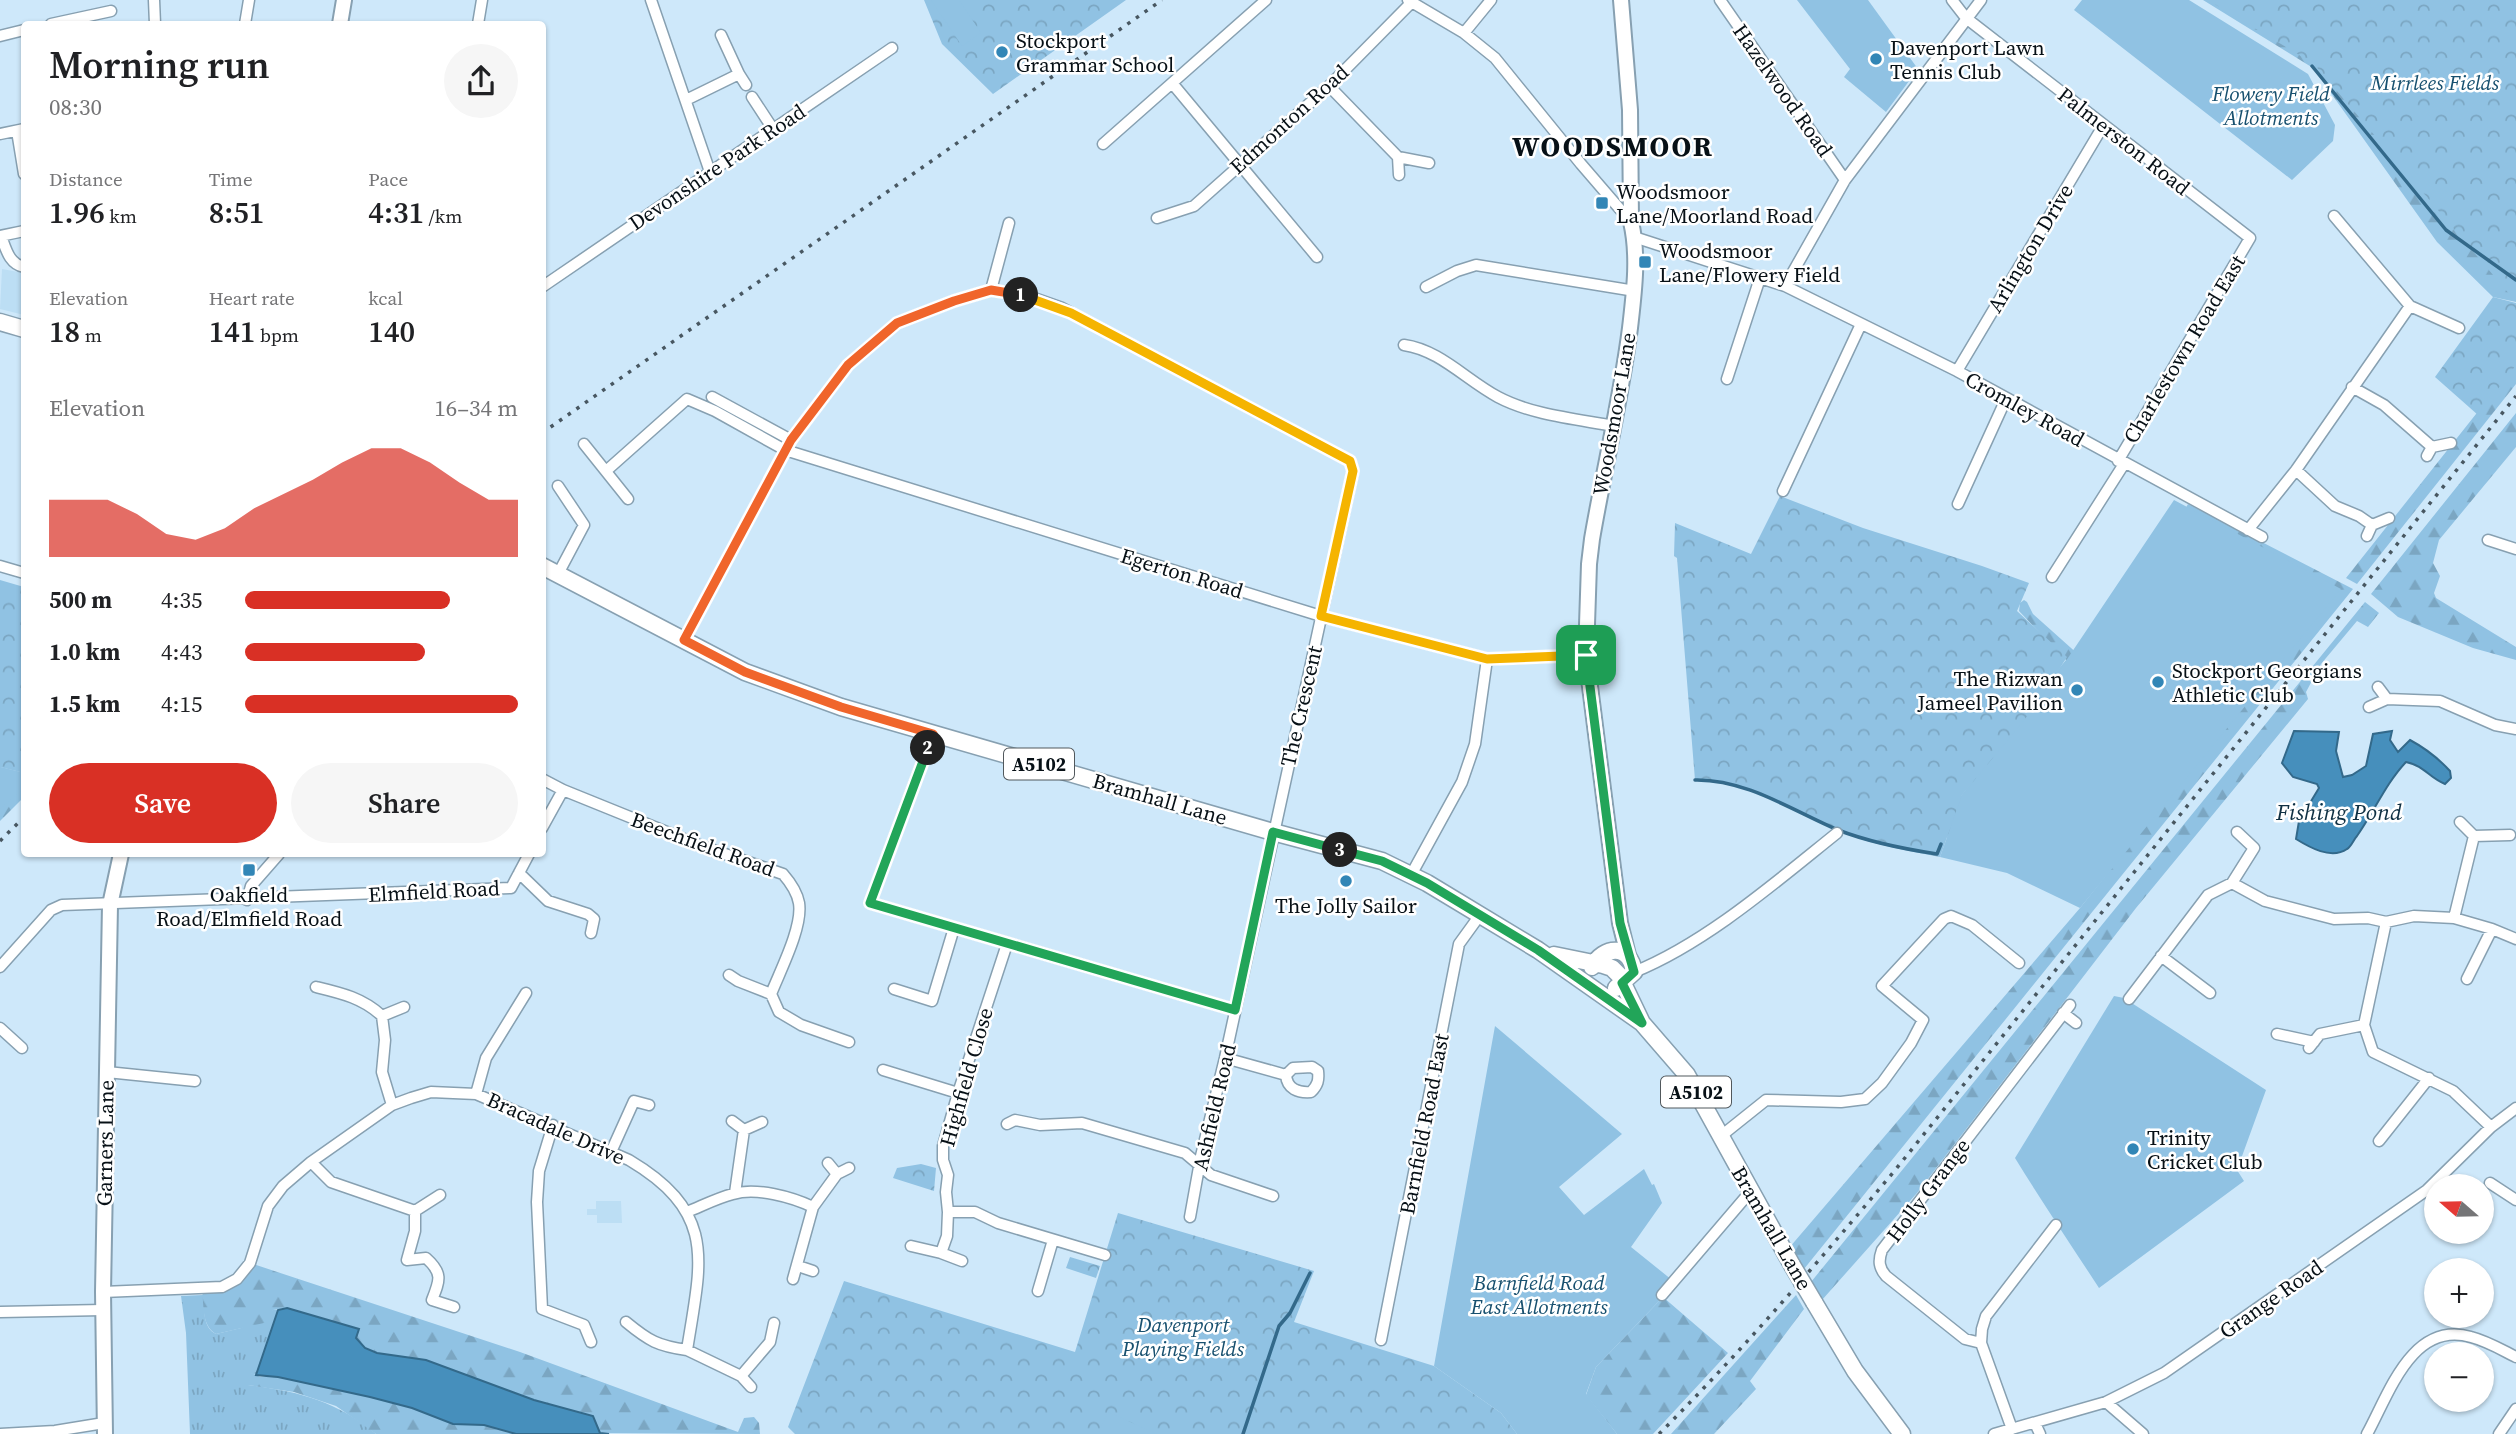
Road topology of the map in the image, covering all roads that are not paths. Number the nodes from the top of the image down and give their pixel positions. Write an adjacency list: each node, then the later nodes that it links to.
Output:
1 (154, 0): 16 (street)
2 (249, 0): 17 (street)
3 (344, 0): 18 (street)
4 (482, 0): 19 (street)
5 (651, 0): 30 (street)
6 (1266, 0): 26 (street)
7 (1491, 0): 21 (street)
8 (1621, 0): 44 (street)
9 (1720, 0): 41 (street, Hazelwood Road)
10 (1952, 0): 14 (street, Palmerston Road)
11 (1981, 0): 14 (street)
12 (1409, 1): 21 (street, Woodsmoor Lane); 28 (street, Edmonton Road)
13 (111, 11): 15 (street)
14 (1966, 18): 31 (street, Palmerston Road); 41 (street)
15 (65, 21)
16 (155, 21)
17 (245, 21)
18 (340, 21)
19 (478, 21)
20 (21, 31): 22 (street)
21 (1464, 33): 44 (street, Woodsmoor Lane)
22 (0, 36)
23 (721, 36): 25 (street)
24 (892, 48): 32 (street, Devonshire Park Road)
25 (739, 74): 27 (street); 30 (street)
26 (1172, 83): 35 (street); 38 (street)
27 (746, 85)
28 (1329, 86): 36 (street); 38 (street, Edmonton Road)
29 (752, 97): 32 (street)
30 (686, 100): 39 (street)
31 (2103, 126): 49 (street, Palmerston Road); 64 (street, Arlington Drive)
32 (773, 129): 39 (street, Devonshire Park Road)
33 (21, 130): 34 (street)
34 (0, 134)
35 (1103, 144)
36 (1398, 157): 37 (street); 40 (street)
37 (1429, 163)
38 (1239, 165): 43 (street, Edmonton Road); 50 (street)
39 (710, 172): 53 (street, Devonshire Park Road)
40 (1399, 175)
41 (1845, 180): 54 (street)
42 (2334, 216): 58 (street)
43 (1157, 218)
44 (1631, 222): 48 (street, Woodsmoor Lane)
45 (1009, 223): 56 (street)
46 (21, 232): 47 (street)
47 (0, 236): 51 (street)
48 (1634, 237): 52 (street, Cromley Road); 57 (street, Woodsmoor Lane)
49 (2250, 238): 74 (street, Charlestown Road East)
50 (1317, 257)
51 (21, 266)
52 (1760, 278): 54 (street, Cromley Road); 65 (street)
53 (546, 284)
54 (1785, 286): 60 (street, Cromley Road)
55 (1426, 287): 57 (street)
56 (991, 290): 70 (street, The Crescent); 93 (street, The Crescent)
57 (1634, 291): 69 (street, Woodsmoor Lane)
58 (2410, 306): 62 (street); 66 (street)
59 (0, 322): 61 (main road)
60 (1861, 324): 64 (street, Cromley Road); 78 (street)
61 (21, 328)
62 (2459, 328)
63 (1404, 345): 69 (street)
64 (1956, 371): 68 (street, Cromley Road)
65 (1727, 379)
66 (2352, 387): 71 (street); 75 (street)
67 (712, 397): 70 (street)
68 (2006, 399): 74 (street, Cromley Road); 80 (street)
69 (1614, 426): 95 (street, Woodsmoor Lane)
70 (791, 440): 73 (street, The Crescent)
71 (2451, 443)
72 (584, 444): 76 (street)
73 (785, 450): 76 (street, Egerton Road); 93 (street, Egerton Road); 94 (street, The Crescent)
74 (2121, 462): 83 (street, Cromley Road); 92 (street, Charlestown Road East)
75 (2296, 470): 82 (street); 83 (street)
76 (606, 471): 79 (street)
77 (558, 486): 91 (street)
78 (1783, 491)
79 (628, 499)
80 (1958, 504)
81 (2389, 518): 82 (street)
82 (2372, 525): 84 (street)
83 (2248, 530): 85 (street, Cromley Road)
84 (2367, 536)
85 (2262, 537)
86 (2488, 540): 87 (street)
87 (2516, 549)
88 (0, 566): 90 (street)
89 (546, 568): 91 (main road, Bramhall Lane / A5102)
90 (21, 572)
91 (558, 574): 94 (main road, Bramhall Lane / A5102)
92 (2052, 577)
93 (1321, 616): 96 (street, Egerton Road); 106 (street, The Crescent)
94 (684, 640): 101 (main road, Bramhall Lane / A5102)
95 (1586, 655): 96 (street, Egerton Road); 122 (street, Woodsmoor Lane)
96 (1487, 659): 115 (street)
97 (2378, 687): 98 (street)
98 (2386, 699): 99 (street); 100 (street)
99 (2369, 707)
100 (2516, 729)
101 (933, 734): 106 (main road, Bramhall Lane / A5102); 123 (street)
102 (546, 781): 103 (street, Beechfield Road)
103 (563, 790): 104 (street); 143 (street, Beechfield Road)
104 (546, 821)
105 (2460, 822): 110 (street)
106 (1273, 832): 115 (main road, Bramhall Lane / A5102); 147 (street, Ashfield Road)
107 (2237, 832): 116 (street)
108 (1837, 833): 136 (street)
109 (2510, 835): 110 (street)
110 (2474, 836): 120 (street)
111 (120, 857): 118 (street, Garners Lane)
112 (276, 857): 117 (street)
113 (527, 857): 114 (street, Elmfield Road)
114 (519, 873): 117 (street, Elmfield Road); 125 (street)
115 (1411, 875): 119 (main road, Bramhall Lane / A5102)
116 (2232, 883): 121 (street); 131 (street)
117 (247, 900): 118 (street, Elmfield Road)
118 (110, 905): 134 (street, Elmfield Road); 158 (street, Garners Lane)
119 (1480, 915): 128 (main road, Bramhall Lane / A5102); 209 (street, Barnfield Road East)
120 (2454, 918): 121 (street); 124 (street)
121 (2386, 922): 151 (street)
122 (1620, 923): 129 (street); 130 (street, Woodsmoor Lane)
123 (954, 928): 127 (street); 140 (street)
124 (2492, 929): 126 (street); 137 (street)
125 (591, 933)
126 (2516, 939)
127 (1007, 944): 147 (street); 162 (street, Highfield Close)
128 (1538, 950): 132 (main road, Bramhall Lane / A5102); 139 (main road, Bramhall Lane / A5102)
129 (1608, 952): 130 (main road); 132 (main road)
130 (1628, 955): 136 (main road, Bramhall Lane / A5102)
131 (2161, 956): 142 (street); 145 (street)
132 (1594, 963): 136 (main road, Bramhall Lane / A5102); 139 (main road)
133 (2019, 963): 173 (street)
134 (0, 967)
135 (729, 975): 143 (street)
136 (1628, 977): 144 (main road); 149 (main road, Bramhall Lane / A5102)
137 (2467, 979)
138 (316, 987): 148 (street)
139 (1591, 987): 144 (main road, Bramhall Lane / A5102)
140 (894, 989)
141 (526, 993): 163 (street)
142 (2210, 993)
143 (771, 994): 154 (street)
144 (1605, 998): 149 (main road, Bramhall Lane / A5102)
145 (2129, 999)
146 (404, 1007): 148 (street)
147 (1235, 1010): 156 (street, Ashfield Road)
148 (382, 1016): 164 (street)
149 (1642, 1023): 173 (main road, Bramhall Lane / A5102)
150 (2076, 1023): 211 (street, Holly Grange)
151 (2364, 1025): 153 (street); 160 (street)
152 (0, 1028): 155 (street)
153 (2277, 1034)
154 (849, 1042)
155 (22, 1048)
156 (1225, 1058): 159 (street); 178 (street, Ashfield Road)
157 (883, 1070): 162 (street)
158 (107, 1072): 161 (street); 202 (street, Garners Lane)
159 (1286, 1075)
160 (2429, 1078): 171 (street); 174 (street)
161 (195, 1081)
162 (958, 1093): 190 (street, Highfield Close)
163 (476, 1094): 164 (street, Bracadale Drive); 170 (street, Bracadale Drive)
164 (392, 1105): 176 (street, Bracadale Drive)
165 (649, 1105): 175 (street)
166 (2516, 1108): 171 (street, Grange Road)
167 (732, 1121): 172 (street)
168 (762, 1122): 172 (street)
169 (1007, 1124): 178 (street)
170 (553, 1125): 175 (street, Bracadale Drive); 210 (street)
171 (2491, 1127): 216 (street, Grange Road)
172 (744, 1129): 183 (street)
173 (1721, 1136): 182 (main road, Bramhall Lane / A5102)
174 (2379, 1141)
175 (611, 1152): 189 (street, Bracadale Drive)
176 (311, 1162): 188 (street); 202 (street, Bracadale Drive)
177 (828, 1163): 180 (street)
178 (1199, 1167): 185 (street); 191 (street, Ashfield Road)
179 (849, 1168): 180 (street)
180 (837, 1174): 187 (street)
181 (2494, 1186): 186 (street)
182 (1750, 1192): 203 (street); 222 (main road, Bramhall Lane / A5102, bridge)
183 (735, 1193): 187 (street); 189 (street)
184 (440, 1195): 188 (street)
185 (1273, 1196)
186 (2516, 1200)
187 (813, 1207): 198 (street)
188 (415, 1211): 204 (street)
189 (687, 1212): 212 (street, Bracadale Drive)
190 (948, 1212): 193 (street); 195 (street, Highfield Close)
191 (1190, 1217)
192 (2056, 1225): 211 (street)
193 (1053, 1240): 196 (street); 201 (street)
194 (911, 1246): 195 (street)
195 (942, 1254): 197 (street)
196 (1105, 1255)
197 (962, 1261)
198 (797, 1266): 199 (street); 200 (street)
199 (813, 1271)
200 (793, 1279)
201 (1038, 1291)
202 (103, 1292): 205 (street, Garners Lane)
203 (1662, 1294)
204 (454, 1307)
205 (103, 1310): 206 (street); 219 (street, Garners Lane)
206 (0, 1312)
207 (626, 1322): 212 (street)
208 (774, 1324): 214 (street)
209 (1381, 1340)
210 (591, 1342)
211 (1981, 1343): 220 (street)
212 (687, 1350): 214 (street)
213 (2516, 1356): 226 (street)
214 (741, 1376): 215 (street)
215 (751, 1387)
216 (2106, 1402): 218 (street, Grange Road); 225 (street)
217 (2516, 1409): 227 (street)
218 (2035, 1423): 220 (street, Grange Road); 224 (street)
219 (104, 1429): 221 (street)
220 (2012, 1429): 223 (street, Grange Road)
221 (0, 1434)
222 (1902, 1434)
223 (1994, 1434)
224 (2040, 1434)
225 (2143, 1434)
226 (2367, 1434)
227 (2499, 1434)

